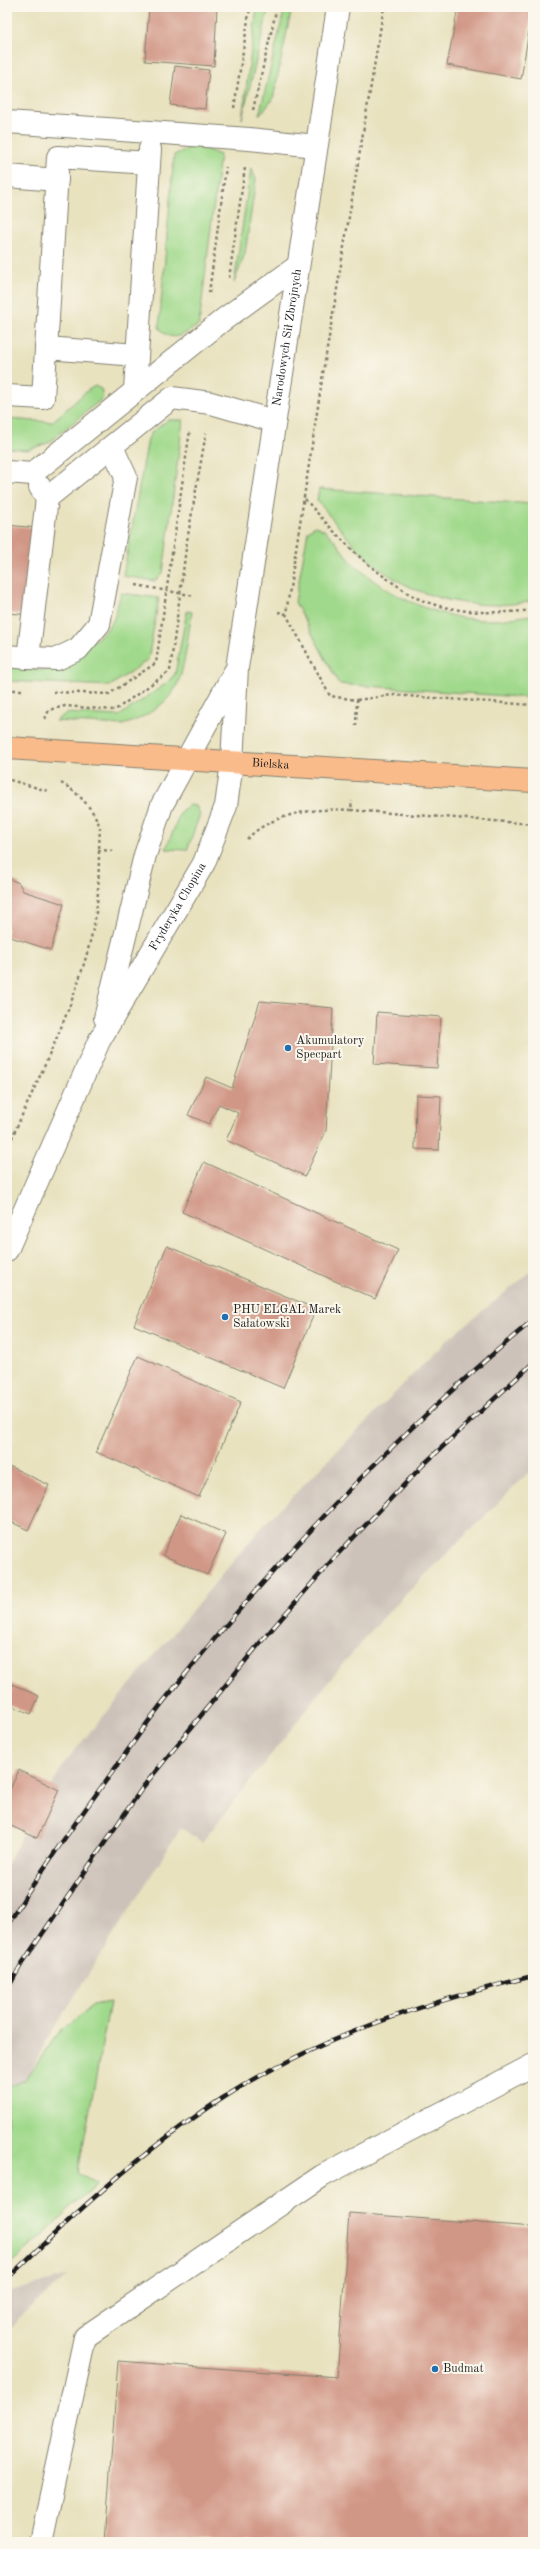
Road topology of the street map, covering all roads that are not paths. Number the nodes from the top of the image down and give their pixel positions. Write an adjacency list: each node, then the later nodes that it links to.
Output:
1 (338, 7): 5 (street, Narodowych Sił Zbrojnych)
2 (7, 122): 3 (street)
3 (60, 126): 4 (street); 6 (street)
4 (151, 132): 5 (street); 7 (street)
5 (316, 146): 10 (street, Narodowych Sił Zbrojnych)
6 (58, 157): 7 (street); 9 (street)
7 (149, 163): 12 (street)
8 (7, 176): 9 (street)
9 (57, 180): 11 (street)
10 (298, 266): 13 (street); 15 (street, Narodowych Sił Zbrojnych)
11 (46, 348): 12 (street); 14 (street)
12 (137, 355): 13 (street)
13 (135, 390): 18 (street)
14 (7, 396)
15 (274, 421): 16 (street); 22 (street, Narodowych Sił Zbrojnych)
16 (112, 447): 19 (street); 21 (street)
17 (7, 472): 18 (street)
18 (32, 474): 19 (street)
19 (47, 498): 21 (street)
20 (7, 656): 21 (street)
21 (28, 658)
22 (236, 668): 24 (street, Narodowych Sił Zbrojnych); 25 (street, Narodowych Sił Zbrojnych)
23 (7, 748): 24 (main road, Bielska)
24 (186, 760): 25 (main road, Bielska); 27 (street, Fryderyka Chopina)
25 (232, 763): 26 (main road, Bielska); 27 (street, Fryderyka Chopina)
26 (533, 781)
27 (99, 1041): 28 (street, Fryderyka Chopina)
28 (7, 1250)
29 (533, 2065): 30 (street)
30 (41, 2542)

